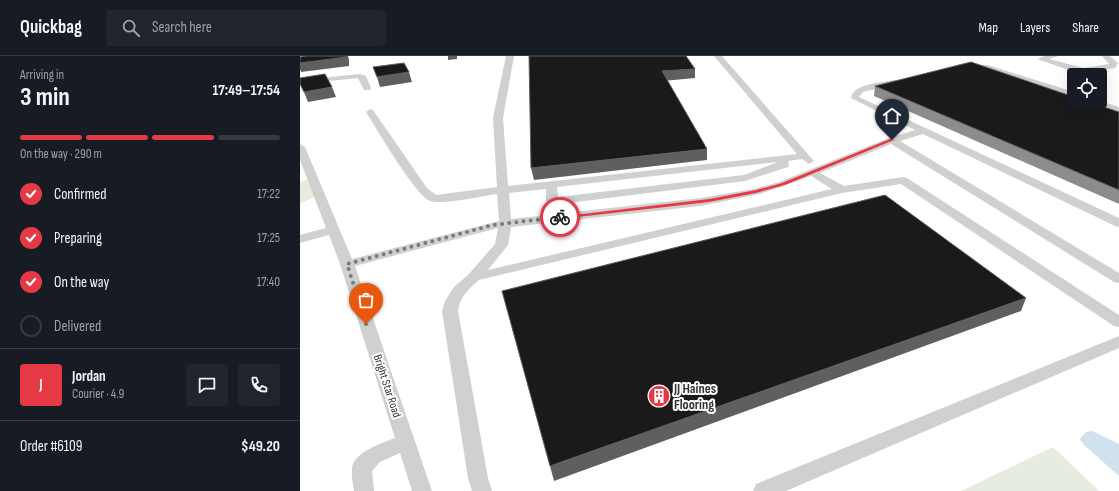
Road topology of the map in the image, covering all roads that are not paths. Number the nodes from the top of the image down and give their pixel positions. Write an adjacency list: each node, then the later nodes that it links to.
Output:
1 (510, 56): 23 (street)
2 (718, 56): 16 (street)
3 (1054, 56): 4 (street)
4 (1106, 56)
5 (952, 68): 9 (street)
6 (906, 79): 13 (street)
7 (300, 82): 8 (street)
8 (367, 88)
9 (1067, 93)
10 (1107, 106): 11 (street)
11 (1119, 110)
12 (370, 112): 23 (street)
13 (923, 131): 14 (street); 28 (street)
14 (892, 140): 19 (street); 33 (street)
15 (301, 150): 29 (street, Bright Star Road)
16 (805, 156): 17 (street); 19 (street)
17 (780, 158): 18 (street); 22 (street)
18 (685, 169): 20 (street); 22 (street)
19 (815, 172): 24 (street); 26 (street)
20 (614, 177): 21 (street); 25 (street)
21 (551, 184): 23 (street); 25 (street)
22 (692, 184): 25 (street); 26 (street)
23 (503, 190): 27 (street)
24 (842, 190): 32 (street); 34 (street)
25 (617, 193)
26 (700, 202): 27 (street)
27 (505, 223): 31 (street); 32 (street)
28 (1119, 223)
29 (332, 230): 30 (street); 31 (street, Bright Star Road)
30 (300, 239)
31 (347, 264): 36 (street, Bright Star Road)
32 (474, 277): 39 (street)
33 (1119, 278)
34 (1119, 322)
35 (1119, 342): 40 (street)
36 (405, 442): 37 (street); 38 (street, Bright Star Road)
37 (364, 491)
38 (422, 491)
39 (482, 491)
40 (763, 491)

